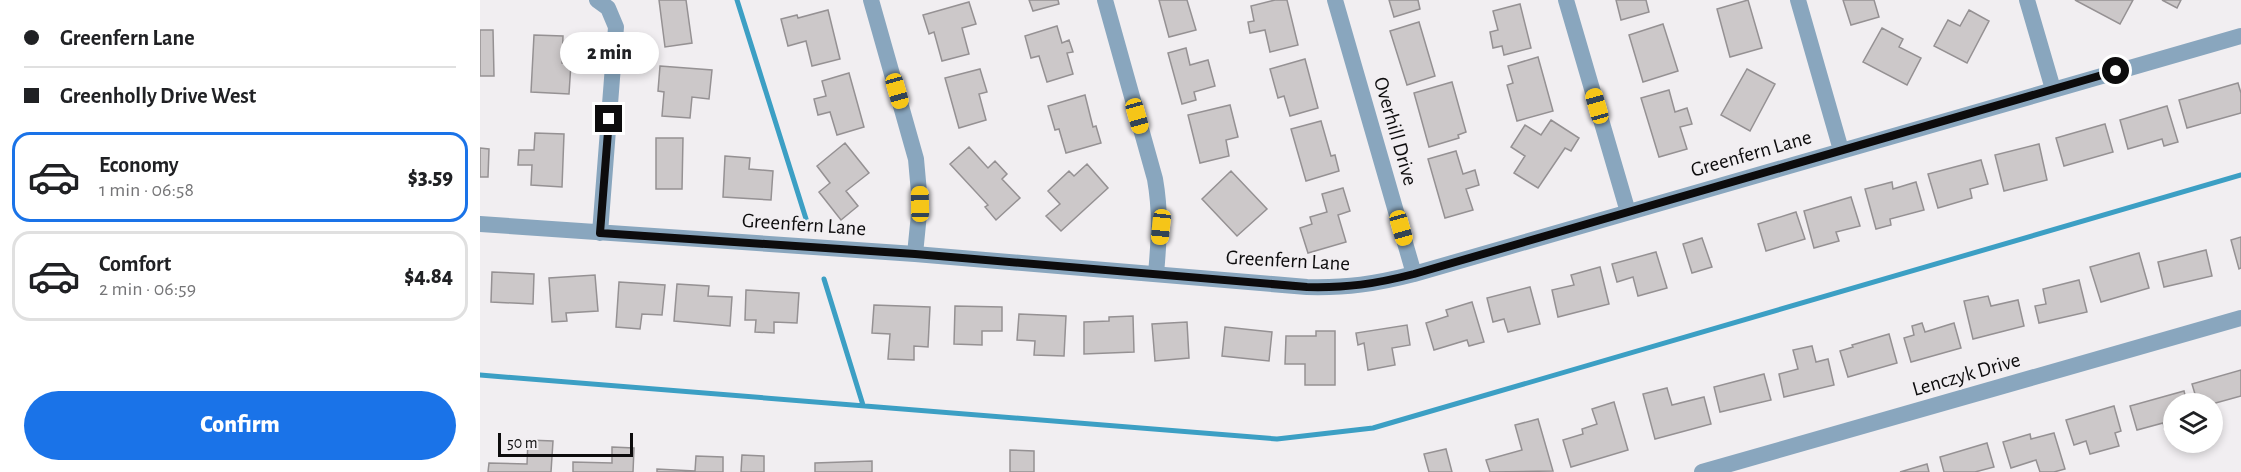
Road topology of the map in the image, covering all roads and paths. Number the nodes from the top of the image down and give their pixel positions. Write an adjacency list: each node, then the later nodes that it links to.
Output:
1 (597, 0): 13 (street)
2 (871, 0): 14 (street)
3 (1105, 0): 15 (street)
4 (1335, 0): 16 (street, Overhill Drive)
5 (1566, 0): 11 (street)
6 (1798, 0): 10 (street)
7 (2027, 0): 9 (street)
8 (2241, 36): 9 (street, Greenfern Lane)
9 (2053, 89): 10 (street, Greenfern Lane)
10 (1841, 150): 11 (street, Greenfern Lane)
11 (1628, 212): 16 (street, Greenfern Lane)
12 (480, 224): 13 (street, Greenfern Lane)
13 (600, 233): 14 (street, Greenfern Lane)
14 (915, 254): 15 (street, Greenfern Lane)
15 (1156, 274): 16 (street, Greenfern Lane)
16 (1414, 274)
17 (2241, 318): 18 (street, Lenczyk Drive)
18 (1702, 472)

